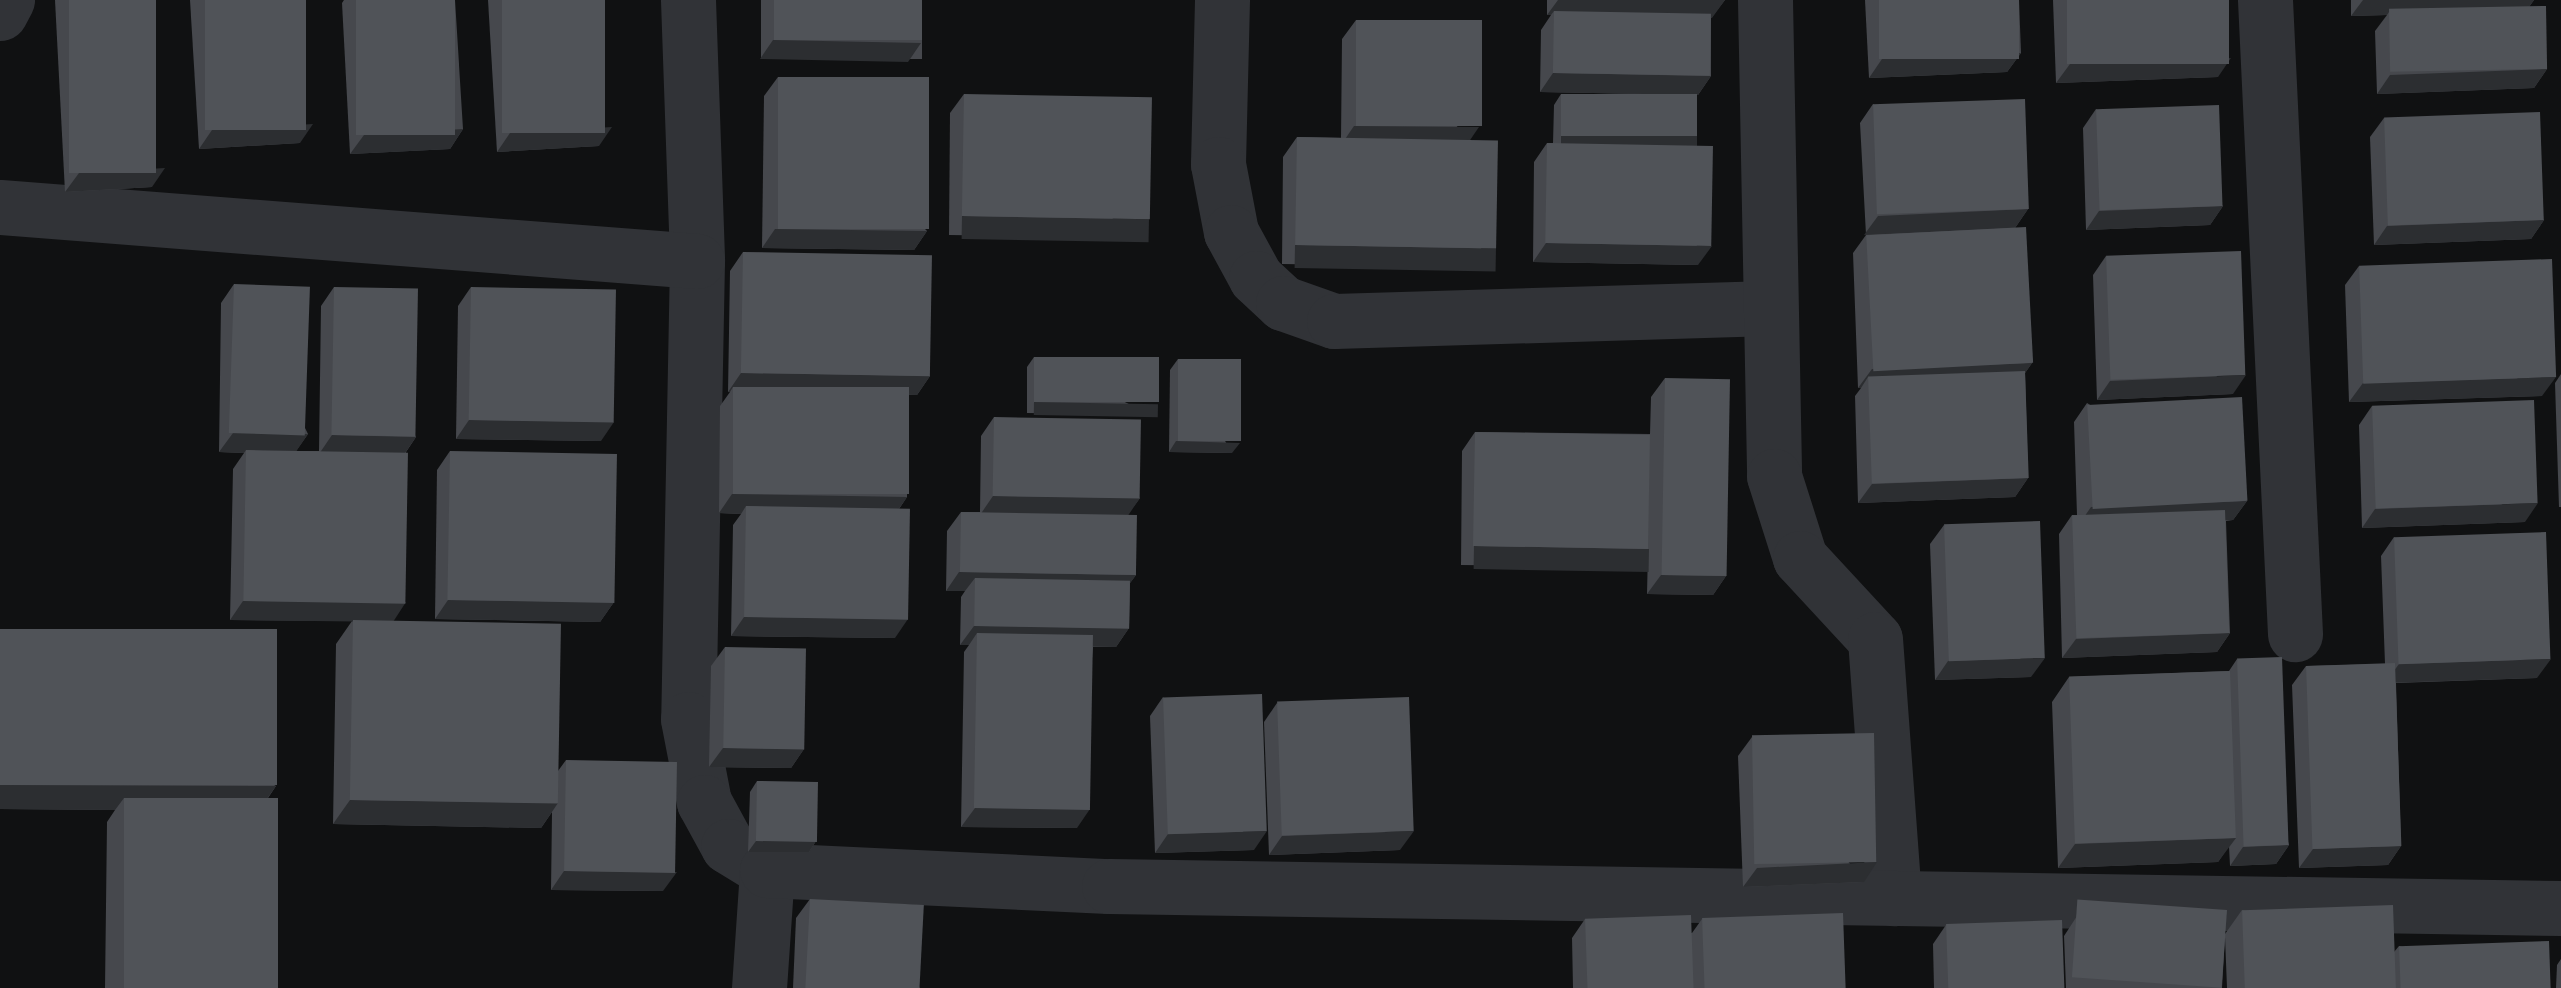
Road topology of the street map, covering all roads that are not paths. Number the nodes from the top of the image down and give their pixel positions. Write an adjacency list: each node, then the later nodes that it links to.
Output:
1 (7, 0): 6 (street)
2 (688, 0): 8 (street)
3 (1222, 0): 9 (street)
4 (1765, 0): 9 (street)
5 (2265, 0): 10 (street)
6 (0, 14)
7 (0, 207): 8 (street)
8 (697, 261): 11 (street)
9 (1770, 308): 12 (street)
10 (2295, 634)
11 (767, 870): 12 (street); 14 (street)
12 (1894, 898): 13 (street)
13 (2561, 908)
14 (760, 988)

